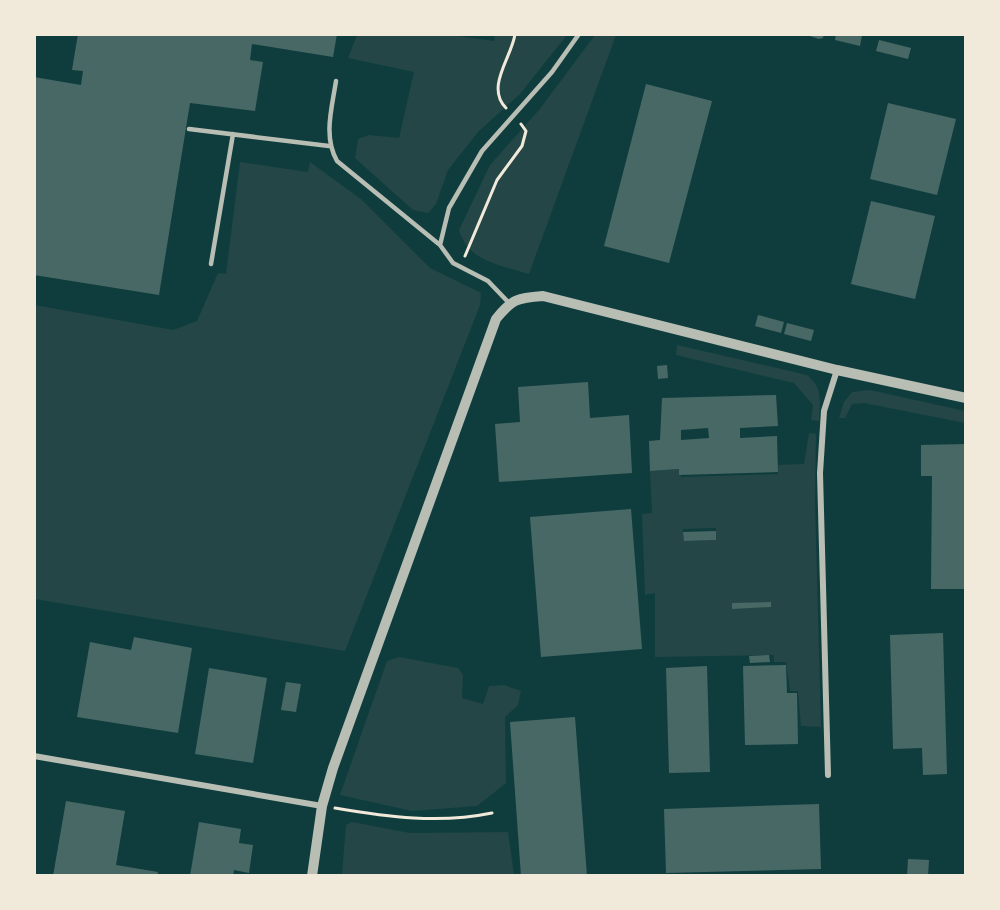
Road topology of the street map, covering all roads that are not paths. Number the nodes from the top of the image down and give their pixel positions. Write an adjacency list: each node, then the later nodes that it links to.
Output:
1 (579, 34): 6 (lane)
2 (336, 81): 5 (lane)
3 (189, 129): 4 (lane)
4 (233, 134): 5 (lane); 7 (lane)
5 (329, 146): 6 (lane)
6 (440, 245): 8 (lane)
7 (211, 264)
8 (509, 303): 9 (street); 13 (street)
9 (837, 370): 10 (street); 12 (street)
10 (966, 398)
11 (34, 756): 13 (street)
12 (828, 775)
13 (322, 806): 14 (street)
14 (312, 876)

